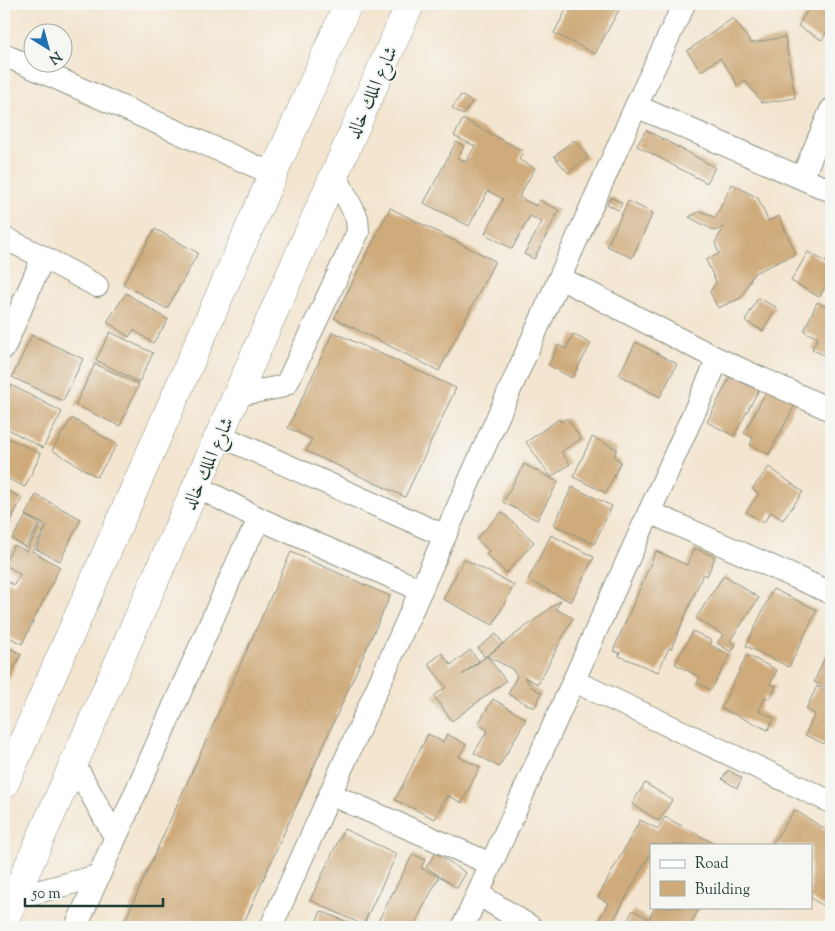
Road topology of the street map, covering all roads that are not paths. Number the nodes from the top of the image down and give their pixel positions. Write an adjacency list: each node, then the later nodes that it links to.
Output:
1 (348, 4): 7 (main road)
2 (410, 4): 8 (main road, شارع الملك خالد)
3 (684, 4): 5 (street)
4 (4, 55): 7 (street)
5 (636, 106): 9 (street); 13 (street)
6 (831, 110): 9 (street)
7 (273, 174): 28 (main road)
8 (335, 174): 17 (main road, شارع الملك خالد); 17 (street)
9 (802, 178): 10 (street)
10 (831, 192)
11 (4, 238): 12 (street)
12 (43, 257): 14 (street); 15 (street)
13 (560, 278): 16 (street); 23 (street)
14 (97, 286)
15 (4, 348)
16 (718, 359): 18 (street); 21 (street)
17 (237, 395): 19 (main road, شارع الملك خالد)
18 (831, 410)
19 (219, 435): 20 (main road, شارع الملك خالد); 23 (street)
20 (193, 493): 22 (street); 27 (main road, شارع الملك خالد)
21 (649, 512): 25 (street); 26 (street)
22 (256, 525): 24 (street); 31 (street)
23 (445, 536): 24 (street)
24 (421, 590): 29 (street)
25 (831, 593)
26 (574, 681): 30 (street); 32 (street)
27 (74, 763): 31 (street); 35 (main road, شارع الملك خالد)
28 (4, 785)
29 (330, 794): 32 (street); 37 (street)
30 (831, 802)
31 (115, 837): 33 (street)
32 (491, 864): 34 (street)
33 (98, 876): 35 (street); 36 (street)
34 (478, 894): 38 (street); 39 (street)
35 (9, 910)
36 (76, 927)
37 (271, 927)
38 (463, 927)
39 (531, 927)

